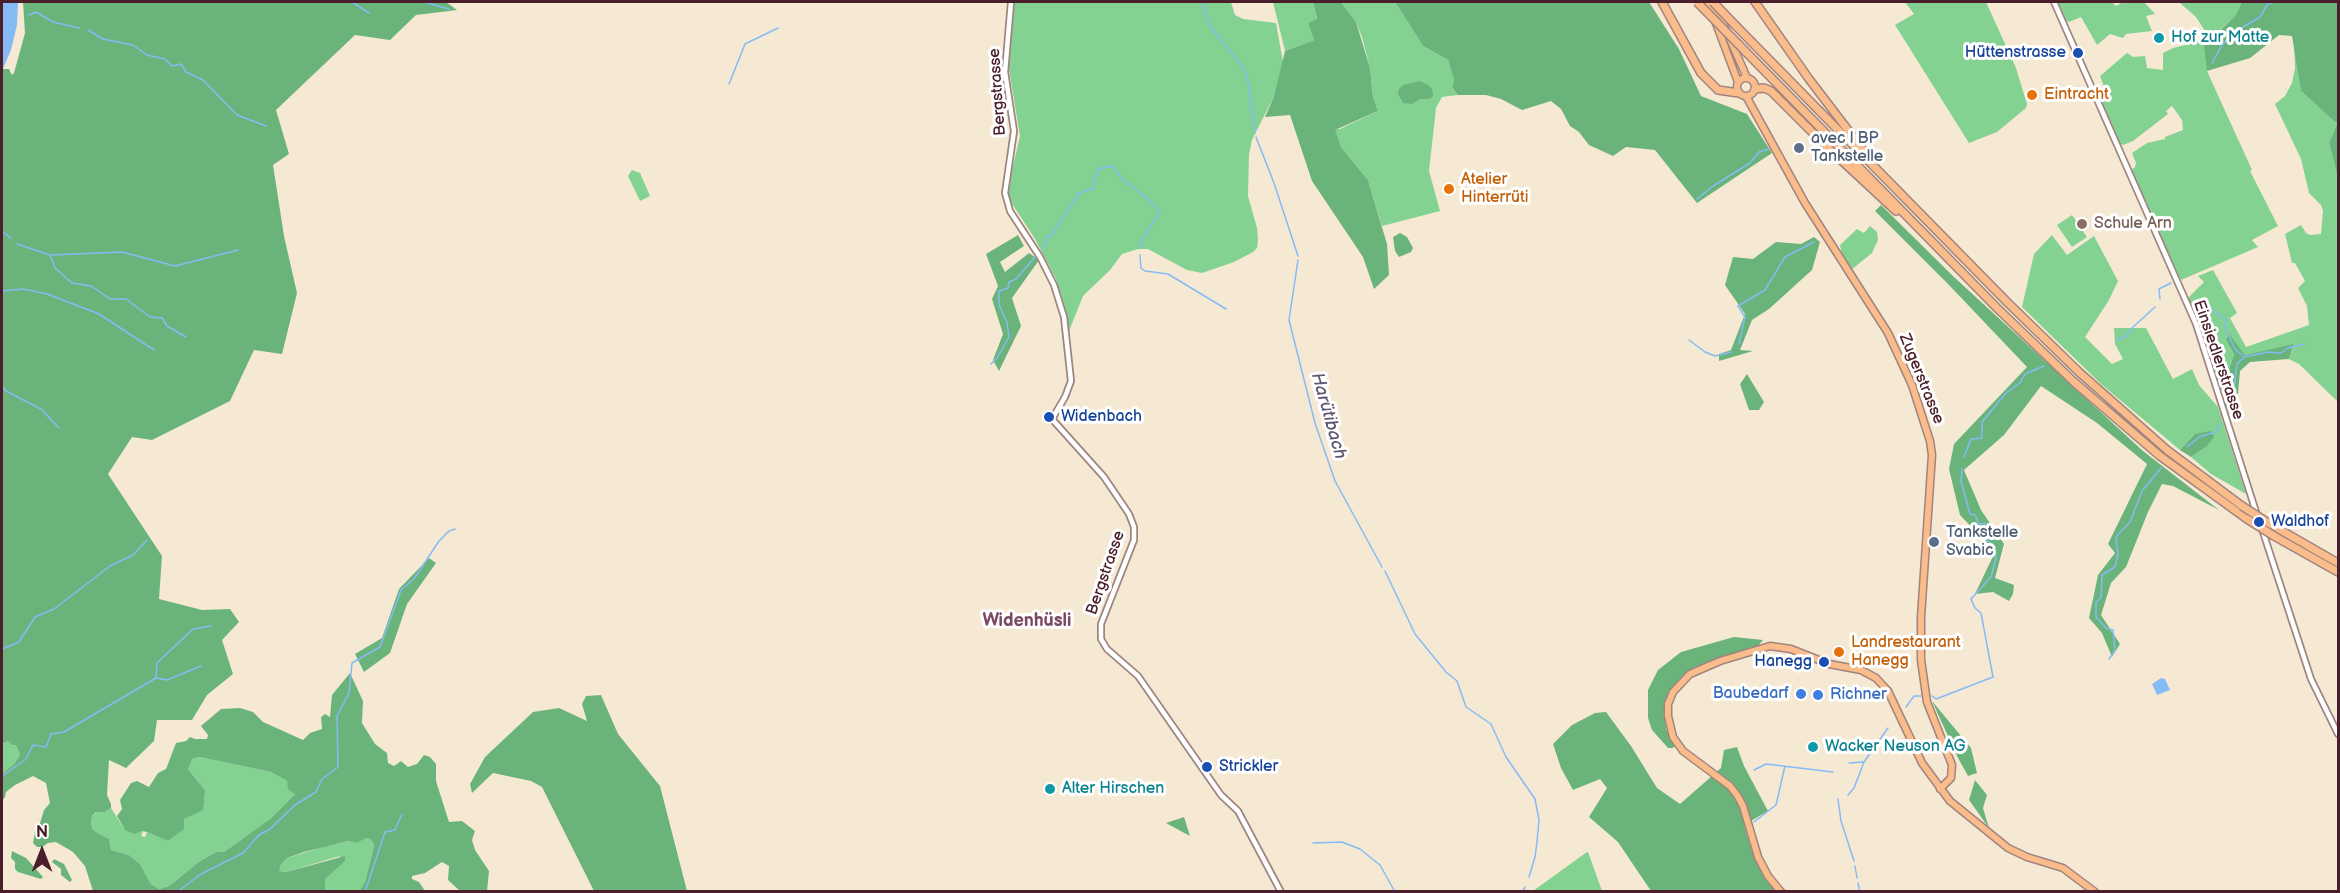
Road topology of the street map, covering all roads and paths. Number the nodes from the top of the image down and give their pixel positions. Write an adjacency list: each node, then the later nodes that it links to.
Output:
1 (1011, 2): 17 (street, Bergstrasse)
2 (1662, 2): 10 (highway)
3 (1697, 2): 12 (highway, bridge)
4 (1708, 2): 9 (main road, Zugerstrasse)
5 (1714, 2): 8 (main road, Zugerstrasse); 11 (highway, bridge)
6 (1755, 2): 11 (highway)
7 (2054, 2): 15 (street, Einsiedlerstrasse)
8 (1747, 78): 9 (main road); 10 (main road, Zugerstrasse)
9 (1738, 82): 10 (main road, Zugerstrasse)
10 (1748, 93): 12 (highway); 16 (main road, Zugerstrasse)
11 (1888, 181): 13 (highway, bridge)
12 (1945, 256): 14 (highway, bridge)
13 (2338, 563)
14 (2338, 572)
15 (2338, 734)
16 (1940, 789): 18 (main road); 19 (main road)
17 (1281, 891)
18 (1781, 891)
19 (2095, 891)

